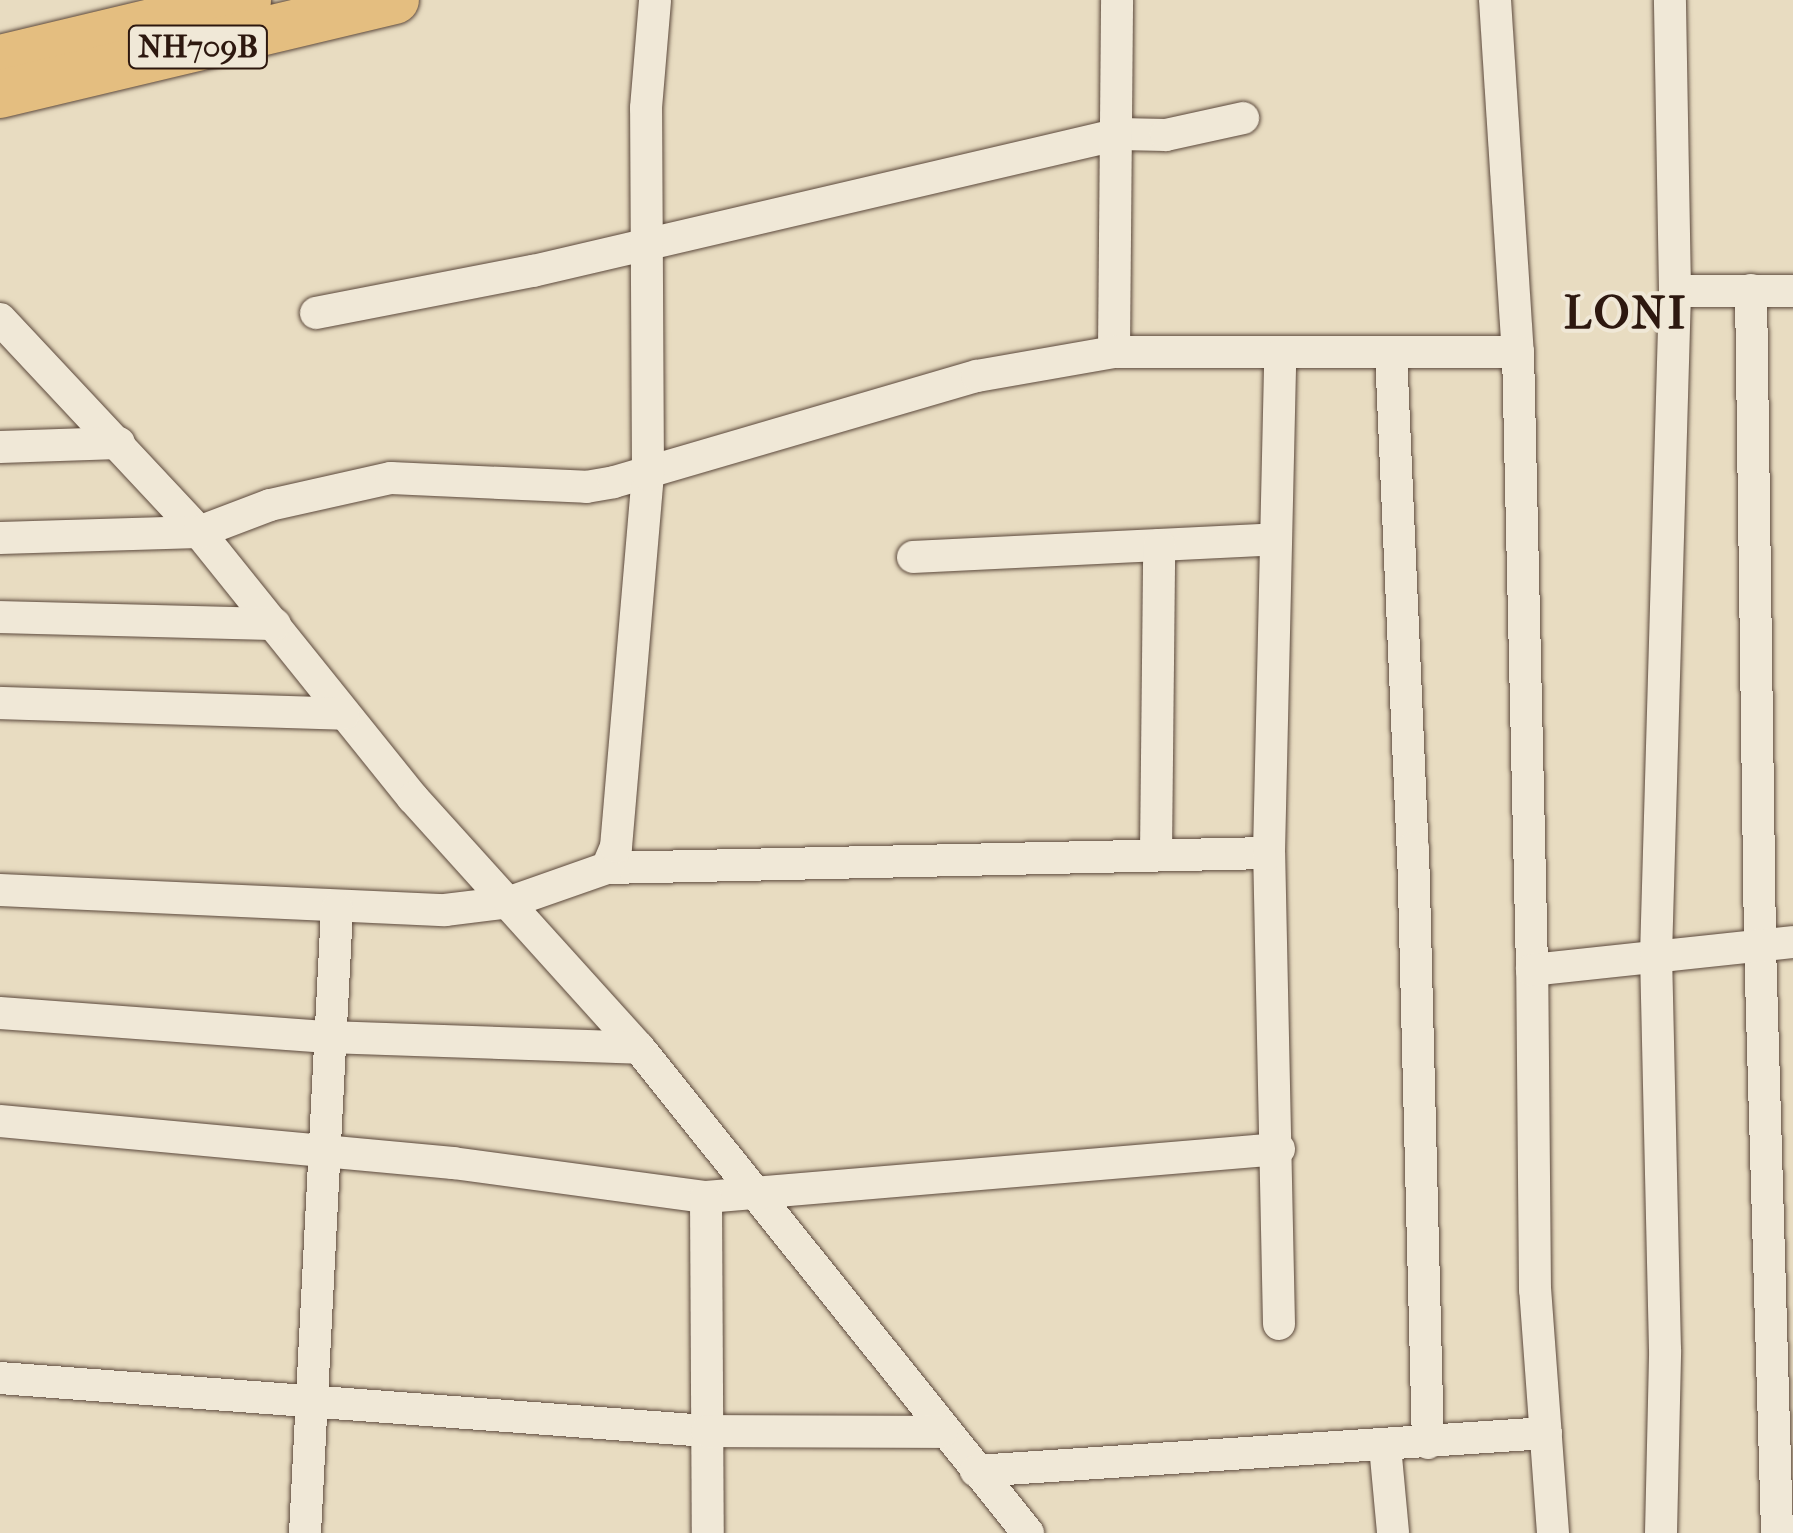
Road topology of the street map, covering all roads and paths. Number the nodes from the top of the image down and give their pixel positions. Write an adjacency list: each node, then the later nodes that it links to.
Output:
1 (247, 0): 7 (highway, NH709B)
2 (395, 0): 8 (highway, NH709B)
3 (655, 0): 11 (street)
4 (1116, 0): 10 (street)
5 (1495, 0): 18 (street)
6 (1670, 0): 14 (street)
7 (0, 59)
8 (0, 94)
9 (1242, 118): 10 (street)
10 (1120, 134): 11 (street); 17 (street)
11 (648, 240): 15 (street); 23 (street)
12 (1752, 290): 13 (street); 14 (street); 40 (street)
13 (1793, 290)
14 (1675, 291): 41 (street)
15 (316, 313)
16 (0, 320): 21 (street)
17 (1114, 352): 20 (street); 23 (street)
18 (1518, 352): 19 (street); 42 (street)
19 (1392, 354): 20 (street); 57 (street)
20 (1280, 355): 26 (street)
21 (119, 443): 22 (street); 24 (street)
22 (0, 447)
23 (648, 475): 24 (street); 35 (street)
24 (200, 532): 25 (street); 30 (street)
25 (0, 538)
26 (1276, 539): 27 (street); 34 (street)
27 (1159, 545): 28 (street); 33 (street)
28 (913, 557)
29 (0, 617): 30 (street)
30 (275, 624): 32 (street)
31 (0, 703): 32 (street)
32 (344, 714): 37 (street)
33 (1156, 853): 34 (street); 35 (street)
34 (1269, 853): 47 (street)
35 (607, 868): 37 (street)
36 (0, 890): 38 (street)
37 (510, 902): 38 (street); 45 (street)
38 (337, 908): 44 (street)
39 (1793, 942): 40 (street)
40 (1760, 945): 41 (street); 66 (street)
41 (1656, 956): 42 (street); 65 (street)
42 (1532, 970): 56 (street)
43 (0, 1014): 44 (street)
44 (328, 1037): 45 (street); 48 (street)
45 (639, 1048): 49 (street)
46 (0, 1122): 48 (street)
47 (1279, 1149): 49 (street); 51 (street)
48 (320, 1151): 50 (street); 53 (street)
49 (759, 1193): 50 (street); 55 (street)
50 (706, 1197): 54 (street)
51 (1278, 1324)
52 (0, 1378): 53 (street)
53 (314, 1406): 54 (street); 60 (street)
54 (708, 1431): 55 (street); 61 (street)
55 (942, 1432): 59 (street)
56 (1546, 1433): 57 (street); 64 (street)
57 (1428, 1443): 58 (street)
58 (1385, 1446): 59 (street); 63 (street)
59 (976, 1471): 62 (street)
60 (305, 1533)
61 (708, 1533)
62 (1028, 1533)
63 (1393, 1533)
64 (1553, 1533)
65 (1661, 1533)
66 (1777, 1533)

